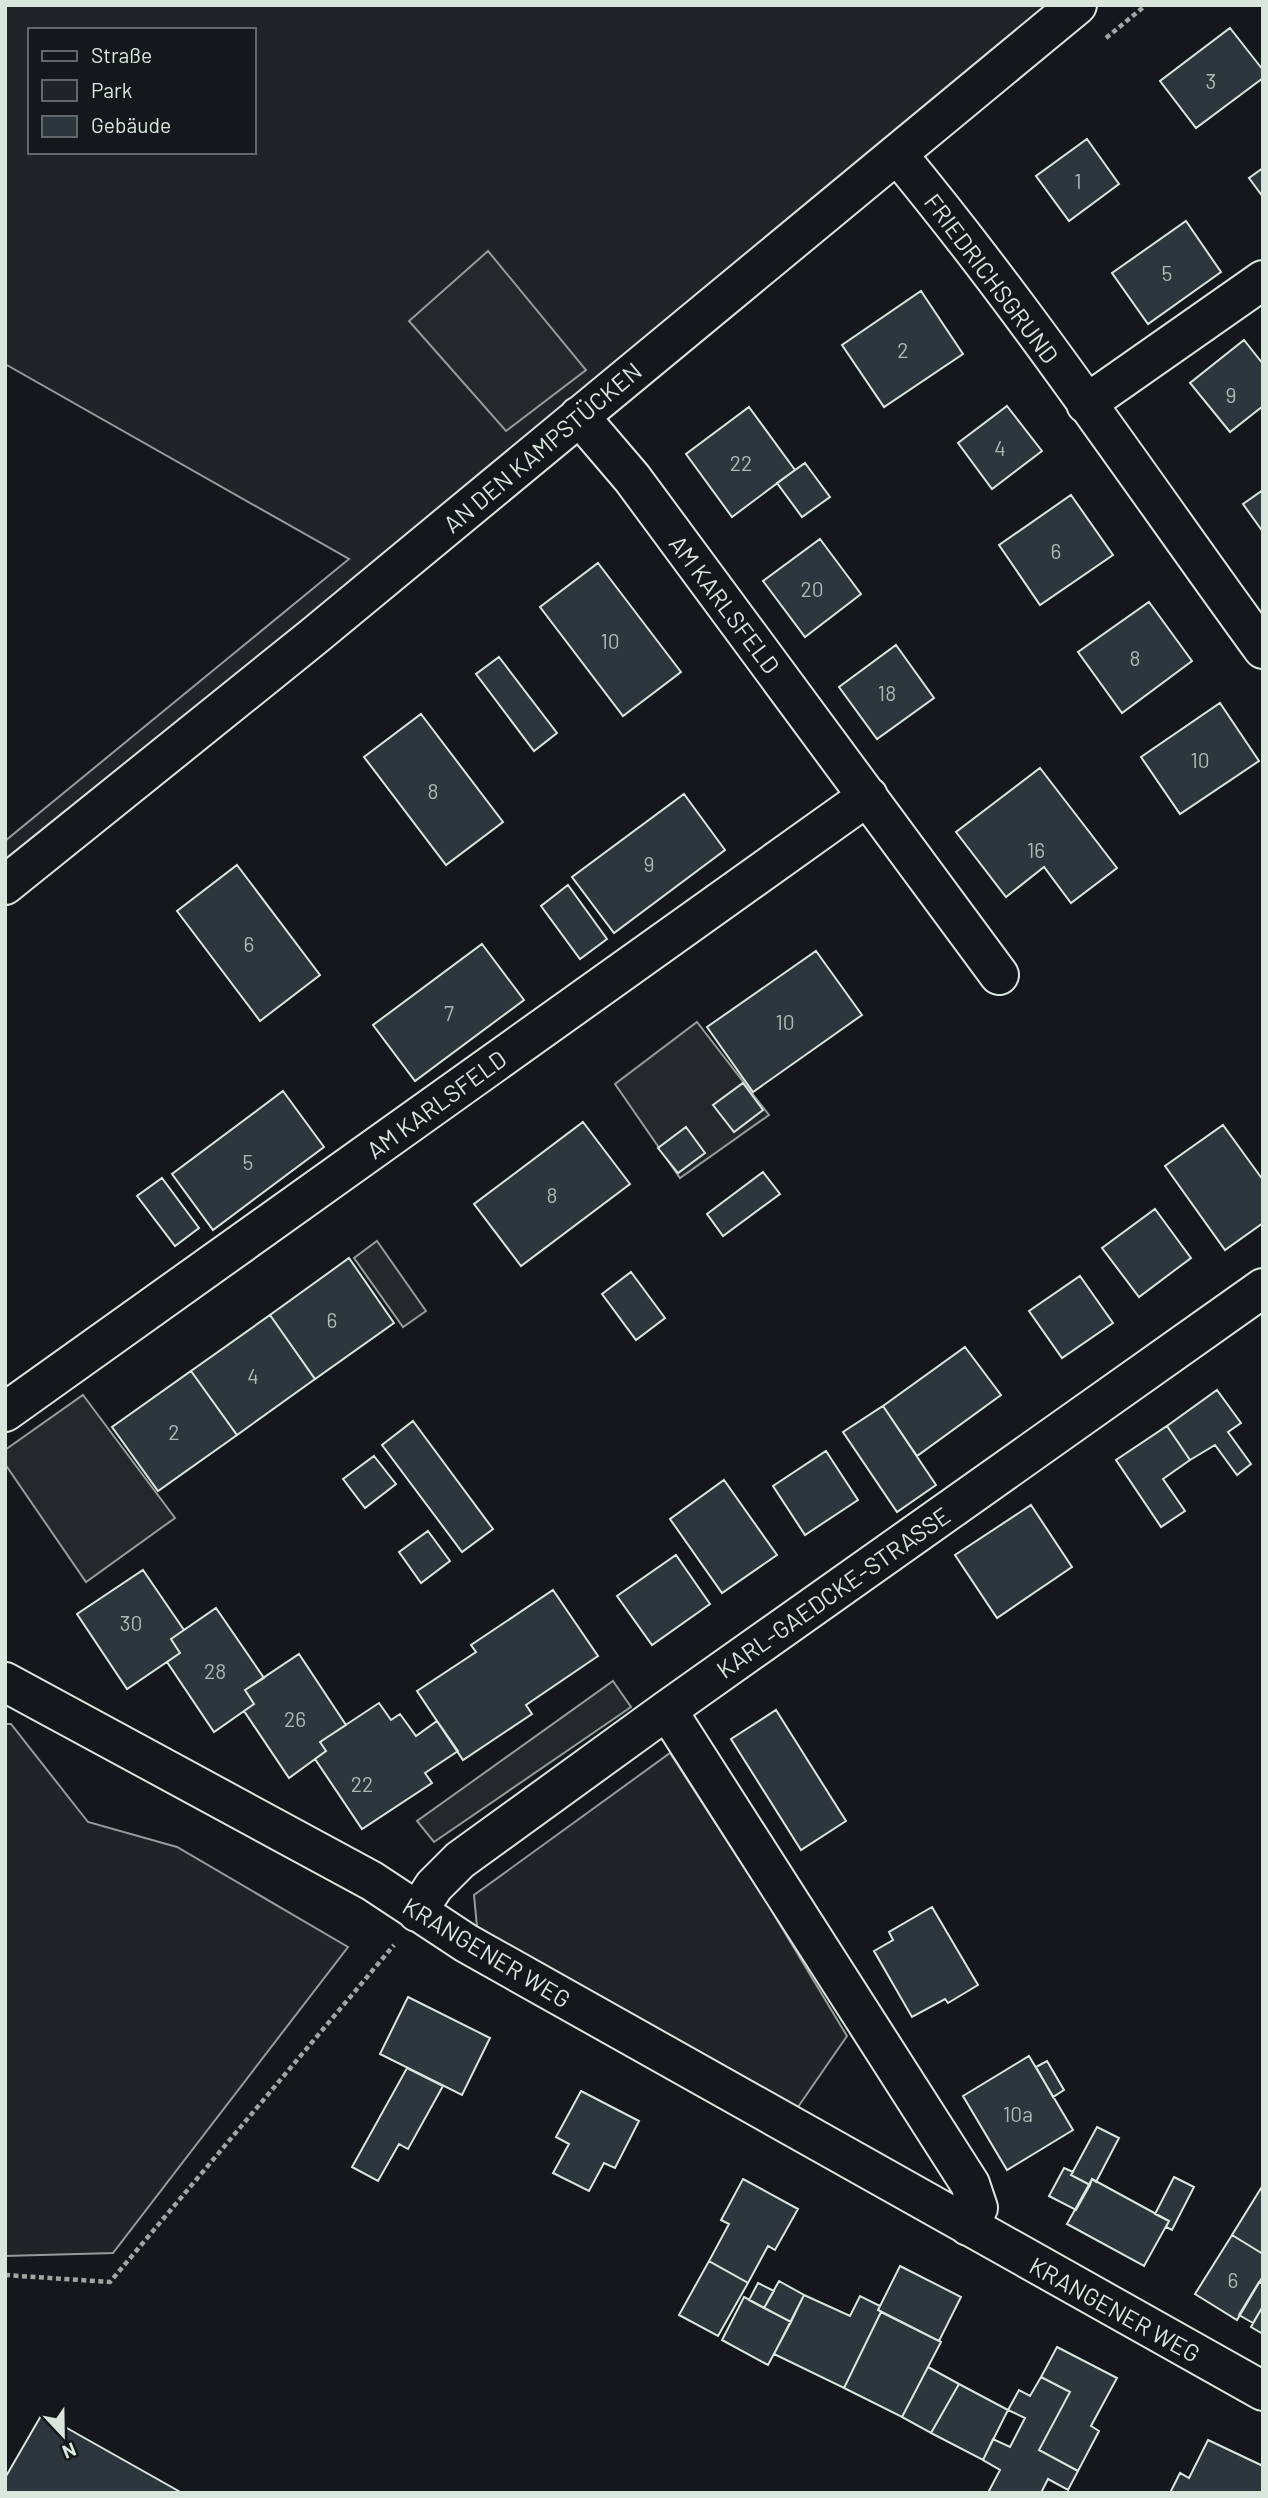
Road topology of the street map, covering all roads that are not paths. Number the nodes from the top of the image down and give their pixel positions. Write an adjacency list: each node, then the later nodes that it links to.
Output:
1 (1077, 5): 2 (street, AN DEN KAMPSTÜCKEN)
2 (897, 154): 4 (street, FRIEDRICHSGRUND); 5 (street, AN DEN KAMPSTÜCKEN)
3 (1263, 280): 4 (street)
4 (1086, 404): 6 (street, FRIEDRICHSGRUND)
5 (579, 416): 7 (street, AM KARLSFELD); 8 (street, AN DEN KAMPSTÜCKEN)
6 (1260, 638)
7 (867, 796): 9 (street, AM KARLSFELD); 11 (street, AM KARLSFELD)
8 (5, 885)
9 (999, 975)
10 (1263, 1288): 13 (street, KARL-GAEDCKE-STRASSE)
11 (5, 1412)
12 (5, 1682): 14 (street, KRANGENER WEG)
13 (667, 1710): 14 (street, KARL-GAEDCKE-STRASSE); 15 (street)
14 (417, 1912): 15 (street, KRANGENER WEG)
15 (968, 2226): 16 (street, KRANGENER WEG)
16 (1263, 2391)

